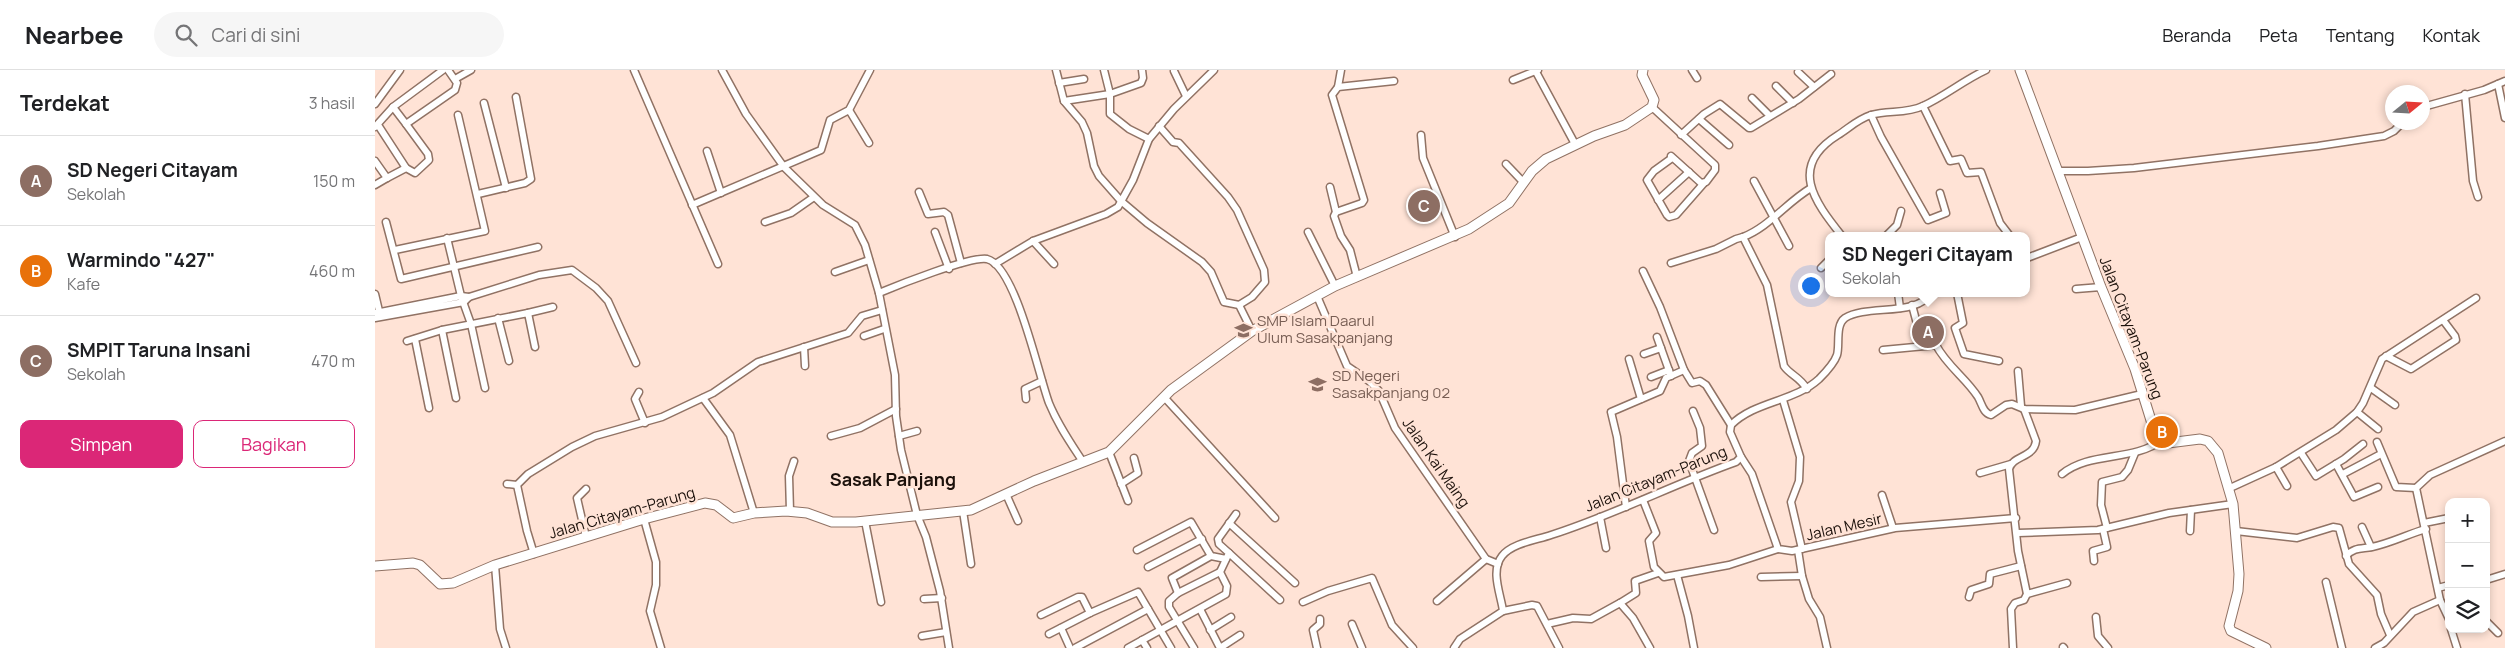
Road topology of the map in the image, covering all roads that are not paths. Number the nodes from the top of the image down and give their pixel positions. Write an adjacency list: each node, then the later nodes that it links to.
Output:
1 (400, 70): 39 (street)
2 (443, 70): 41 (street)
3 (448, 70): 22 (street)
4 (471, 70): 22 (street)
5 (634, 70): 83 (street)
6 (722, 70): 63 (street)
7 (871, 70): 44 (street)
8 (1056, 70): 27 (street)
9 (1104, 70): 31 (street)
10 (1142, 70): 31 (street)
11 (1214, 70): 33 (street)
12 (1341, 70): 30 (street)
13 (1643, 70): 43 (main road)
14 (1692, 70): 21 (street)
15 (1986, 70): 42 (street)
16 (2021, 70): 65 (main road, Jalan Citayam-Parung)
17 (1174, 71): 33 (street)
18 (1536, 71): 24 (street); 58 (street)
19 (1798, 72): 29 (street)
20 (1831, 74): 29 (street)
21 (1697, 78)
22 (455, 79): 50 (street)
23 (1084, 79): 27 (street)
24 (1513, 80)
25 (1394, 81): 30 (street)
26 (2502, 82): 32 (street); 48 (street)
27 (1059, 83): 36 (street)
28 (1776, 86): 38 (street)
29 (1814, 86): 38 (street)
30 (1337, 87): 85 (street)
31 (1110, 94): 36 (street); 56 (street)
32 (2465, 94): 40 (street); 80 (street)
33 (1186, 96): 52 (street)
34 (516, 97): 73 (street)
35 (1752, 98): 47 (street)
36 (1064, 101): 82 (street)
37 (484, 103): 73 (street)
38 (1793, 103): 47 (street)
39 (375, 104)
40 (2430, 105)
41 (393, 106): 50 (street); 51 (street)
42 (1923, 106): 46 (street); 93 (street)
43 (1652, 107): 55 (street); 58 (main road, Jalan Citayam-Parung)
44 (849, 110): 57 (street); 63 (street)
45 (458, 115): 78 (street)
46 (1871, 115): 74 (street); 77 (street)
47 (1770, 116): 49 (street)
48 (2505, 118)
49 (1699, 119): 55 (street); 59 (street)
50 (406, 124): 64 (street)
51 (376, 126): 64 (street)
52 (1159, 126): 56 (street); 127 (street)
53 (2395, 130): 65 (street)
54 (1421, 135): 94 (street)
55 (1681, 135): 70 (street)
56 (1149, 139): 82 (street)
57 (869, 143)
58 (1575, 144): 69 (main road, Jalan Citayam-Parung)
59 (1729, 145)
60 (707, 151): 76 (street)
61 (375, 161): 67 (street)
62 (1506, 164): 69 (street)
63 (783, 167): 76 (street); 79 (street)
64 (405, 168): 67 (street)
65 (2058, 171): 95 (main road, Jalan Citayam-Parung)
66 (1689, 172): 70 (street); 81 (street); 81 (street)
67 (387, 178): 71 (street)
68 (1754, 181): 86 (street)
69 (1524, 183): 94 (main road, Jalan Citayam-Parung)
70 (1704, 184): 81 (street)
71 (375, 185)
72 (1330, 187): 85 (street)
73 (506, 188): 78 (street)
74 (1811, 188): 86 (street); 91 (street)
75 (919, 192): 104 (street)
76 (721, 193): 83 (street)
77 (1940, 193)
78 (478, 194): 96 (street)
79 (814, 197): 88 (street); 103 (street)
80 (2478, 197)
81 (1658, 200)
82 (1121, 201): 98 (street); 127 (street)
83 (691, 205): 106 (street)
84 (1901, 211): 92 (street)
85 (1337, 212): 115 (street)
86 (1773, 216): 97 (street); 99 (street)
87 (387, 222): 101 (street)
88 (765, 222)
89 (935, 232): 112 (street)
90 (1308, 232): 116 (street)
91 (1839, 232)
92 (1890, 232)
93 (2006, 232)
94 (1455, 237): 115 (main road, Jalan Citayam-Parung)
95 (2082, 237): 102 (street); 117 (main road, Jalan Citayam-Parung)
96 (447, 238): 101 (street); 110 (street)
97 (1743, 238): 105 (street); 163 (street)
98 (1033, 240): 107 (street); 108 (street)
99 (1789, 246)
100 (538, 247): 110 (street)
101 (395, 250): 110 (street)
102 (2030, 257)
103 (869, 260): 114 (street); 119 (street)
104 (961, 263): 107 (street); 112 (street)
105 (1671, 263)
106 (718, 264)
107 (995, 264): 160 (street)
108 (1054, 264)
109 (1825, 264): 111 (street)
110 (455, 266): 125 (street)
111 (1821, 268)
112 (949, 269): 119 (street)
113 (1643, 271): 156 (street)
114 (835, 272)
115 (1357, 277): 116 (main road, Jalan Citayam-Parung)
116 (1335, 286): 121 (main road, Jalan Citayam-Parung)
117 (2101, 287): 118 (street); 165 (main road, Jalan Citayam-Parung)
118 (2076, 289)
119 (879, 293): 131 (street)
120 (375, 294): 133 (street)
121 (1317, 296): 139 (main road, Jalan Citayam-Parung); 249 (street, Jalan Kai Maing)
122 (1898, 297): 130 (street)
123 (1928, 297): 128 (street, Jalan Citayam-Parung)
124 (1958, 297): 153 (street)
125 (464, 298): 133 (street); 136 (street); 154 (street)
126 (2476, 298): 135 (street)
127 (1239, 305): 139 (street)
128 (1912, 306): 130 (street, Jalan Citayam-Parung); 140 (street)
129 (553, 307): 132 (street)
130 (1899, 308): 163 (street, Jalan Citayam-Parung)
131 (882, 310): 137 (street); 146 (street)
132 (528, 313): 134 (street); 145 (street)
133 (377, 316)
134 (499, 318): 136 (street); 152 (street)
135 (2443, 320): 150 (street); 150 (street)
136 (471, 324): 138 (street); 161 (street)
137 (884, 329): 141 (street); 175 (street)
138 (442, 330): 143 (street); 167 (street)
139 (1252, 331): 166 (main road, Jalan Citayam-Parung)
140 (1920, 335)
141 (864, 336)
142 (1657, 337): 147 (street)
143 (415, 339): 144 (street); 173 (street)
144 (407, 341)
145 (535, 347)
146 (803, 347): 155 (street); 168 (street)
147 (1661, 348): 149 (street); 158 (street)
148 (1883, 350): 174 (street)
149 (1644, 354)
150 (2386, 356): 162 (street)
151 (1629, 358): 170 (street)
152 (509, 361)
153 (1999, 361)
154 (635, 364)
155 (805, 366)
156 (1684, 370): 158 (street); 179 (street)
157 (2018, 371): 174 (street)
158 (1670, 373): 159 (street); 170 (street)
159 (1651, 376)
160 (1042, 381): 169 (street); 195 (street)
161 (485, 388)
162 (2371, 388): 172 (street); 177 (street)
163 (1807, 390): 171 (street, Jalan Citayam-Parung)
164 (639, 392): 178 (street)
165 (2143, 394): 174 (street); 184 (main road, Jalan Citayam-Parung)
166 (1164, 397): 188 (main road, Jalan Citayam-Parung); 224 (street)
167 (456, 398)
168 (703, 398): 178 (street); 220 (street)
169 (1026, 399)
170 (1641, 399): 216 (street)
171 (1783, 400): 179 (street, Jalan Citayam-Parung); 244 (street)
172 (2395, 405)
173 (429, 408)
174 (2023, 408): 196 (street)
175 (896, 409): 182 (street); 183 (street)
176 (1693, 411): 202 (street)
177 (2357, 412): 180 (street); 190 (street)
178 (645, 423): 205 (street)
179 (1731, 425): 192 (street, Jalan Citayam-Parung)
180 (2378, 428)
181 (917, 431): 183 (street)
182 (831, 436)
183 (899, 436): 222 (street)
184 (2162, 440): 189 (street); 208 (main road)
185 (2505, 441): 209 (street)
186 (2377, 442): 191 (street)
187 (2363, 444): 197 (street)
188 (1109, 452): 195 (main road, Jalan Citayam-Parung); 204 (street)
189 (2135, 453): 200 (street); 234 (street)
190 (2301, 453): 197 (street); 198 (street)
191 (2381, 454): 201 (street); 209 (street)
192 (1741, 457): 202 (street, Jalan Citayam-Parung); 243 (street)
193 (1134, 458): 204 (street)
194 (794, 461): 218 (street)
195 (1083, 462): 211 (main road, Jalan Citayam-Parung)
196 (2011, 464): 199 (street); 225 (street)
197 (2336, 464): 201 (street)
198 (2276, 467): 206 (street); 208 (street)
199 (1980, 473)
200 (2062, 474)
201 (2343, 474): 207 (street)
202 (1695, 476): 213 (street, Jalan Citayam-Parung); 235 (street)
203 (507, 484): 205 (street)
204 (1121, 484): 214 (street)
205 (517, 485): 246 (street)
206 (2287, 486)
207 (2378, 487)
208 (2230, 488): 215 (main road)
209 (2416, 488): 231 (street)
210 (586, 489): 239 (street)
211 (1005, 494): 219 (main road, Jalan Citayam-Parung); 229 (street)
212 (1882, 495): 233 (street)
213 (1643, 500): 216 (street, Jalan Citayam-Parung); 258 (street)
214 (1128, 501)
215 (2233, 504): 217 (street); 237 (main road)
216 (1626, 506): 223 (street, Jalan Citayam-Parung)
217 (2191, 510): 234 (street); 236 (street)
218 (791, 511): 220 (main road, Jalan Citayam-Parung); 228 (main road, Jalan Citayam-Parung)
219 (963, 511): 222 (main road, Jalan Citayam-Parung); 252 (street)
220 (754, 513): 226 (main road, Jalan Citayam-Parung)
221 (1236, 514): 230 (street)
222 (917, 515): 228 (main road, Jalan Citayam-Parung); 272 (street)
223 (1600, 517): 242 (street); 253 (street, Jalan Citayam-Parung)
224 (1275, 518)
225 (2016, 518): 233 (street, Jalan Mesir); 238 (street)
226 (644, 519): 239 (main road, Jalan Citayam-Parung); 306 (street)
227 (2445, 519): 231 (street)
228 (865, 521): 277 (street)
229 (1019, 521)
230 (1229, 523): 251 (street); 265 (street)
231 (2425, 526): 241 (street); 268 (street)
232 (2362, 527): 241 (street)
233 (1893, 528): 244 (street, Jalan Mesir)
234 (2105, 529): 238 (street); 250 (street)
235 (1714, 530)
236 (2190, 531)
237 (2236, 531): 248 (street); 325 (main road)
238 (2018, 533): 256 (street)
239 (586, 537): 246 (main road, Jalan Citayam-Parung)
240 (1202, 539): 245 (street); 247 (street); 257 (street)
241 (2371, 547): 248 (street)
242 (1606, 548)
243 (1778, 549): 244 (street, Jalan Mesir); 260 (street)
244 (1800, 549): 261 (street)
245 (1137, 550)
246 (534, 554): 254 (main road, Jalan Citayam-Parung)
247 (1211, 556): 251 (street); 269 (street)
248 (2346, 556): 300 (street)
249 (1486, 559): 253 (street); 276 (street)
250 (2093, 561)
251 (1224, 563): 269 (street); 274 (street); 281 (street)
252 (971, 564)
253 (1498, 564): 282 (street)
254 (495, 565): 255 (main road, Jalan Citayam-Parung); 305 (street)
255 (375, 566)
256 (2021, 566): 270 (street); 271 (street)
257 (1148, 567)
258 (1658, 573): 260 (street); 279 (street)
259 (2505, 574): 263 (street)
260 (1677, 575): 321 (street)
261 (1803, 576): 262 (street); 322 (street)
262 (1761, 577)
263 (2490, 579)
264 (2326, 582): 326 (street)
265 (1295, 583)
266 (2067, 583): 270 (street)
267 (2445, 586): 268 (street)
268 (2438, 588): 275 (street)
269 (1179, 593): 289 (street)
270 (2027, 594): 323 (street)
271 (1969, 597)
272 (942, 598): 273 (street); 296 (street)
273 (924, 599)
274 (1280, 600)
275 (2440, 600): 283 (street); 300 (street)
276 (1437, 601)
277 (881, 602)
278 (1303, 602): 317 (street)
279 (1620, 603): 291 (street); 320 (street)
280 (1148, 608): 284 (street); 294 (street); 309 (street)
281 (1200, 609): 289 (street); 295 (street)
282 (1503, 611): 291 (street); 318 (street)
283 (2445, 611)
284 (1090, 613): 285 (street); 293 (street)
285 (1041, 614)
286 (1231, 617): 295 (street)
287 (2096, 617): 324 (street)
288 (1320, 619): 315 (street)
289 (1178, 620): 294 (street); 313 (street)
290 (1353, 624): 316 (street)
291 (1547, 624): 319 (street)
292 (2490, 625): 298 (street)
293 (1061, 628): 299 (street); 308 (street)
294 (1161, 630): 303 (street); 312 (street)
295 (1210, 630): 314 (street)
296 (946, 632): 302 (street); 307 (street)
297 (2452, 633): 328 (street)
298 (2498, 633)
299 (1049, 634)
300 (2390, 634): 304 (street)
301 (1240, 635): 314 (street)
302 (922, 636)
303 (1142, 640): 310 (street); 311 (street)
304 (2386, 645): 327 (street)
305 (506, 648)
306 (661, 648)
307 (949, 648)
308 (1070, 648)
309 (1075, 648)
310 (1128, 648)
311 (1147, 648)
312 (1171, 648)
313 (1193, 648)
314 (1220, 648)
315 (1317, 648)
316 (1362, 648)
317 (1413, 648)
318 (1454, 648)
319 (1559, 648)
320 (1650, 648)
321 (1694, 648)
322 (1827, 648)
323 (2013, 648)
324 (2108, 648)
325 (2266, 648)
326 (2341, 648)
327 (2375, 648)
328 (2457, 648)

